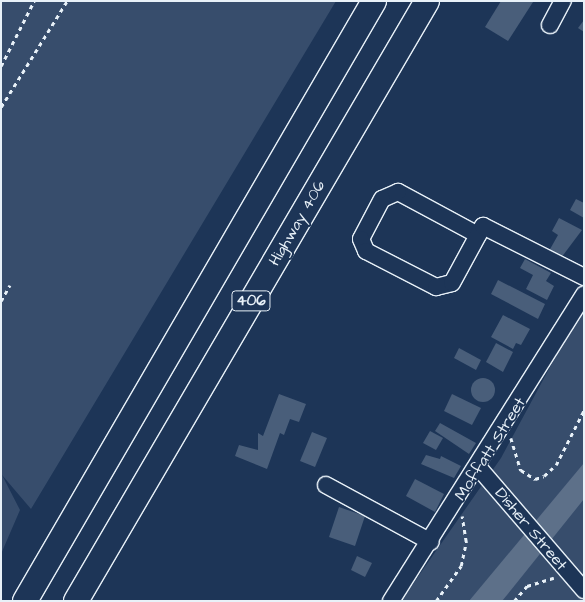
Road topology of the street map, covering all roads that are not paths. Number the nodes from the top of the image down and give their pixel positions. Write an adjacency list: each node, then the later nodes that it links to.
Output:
1 (374, 1): 12 (highway, 406)
2 (427, 1): 13 (highway, Highway 406 / 406)
3 (563, 1): 4 (street)
4 (550, 25)
5 (478, 235): 5 (street); 6 (street)
6 (584, 277)
7 (584, 295): 8 (street, Moffatt Street)
8 (479, 468): 10 (street, Moffatt Street); 11 (street, Disher Street)
9 (326, 485): 10 (street)
10 (431, 542): 14 (street, Moffatt Street)
11 (584, 590)
12 (25, 601)
13 (76, 601)
14 (391, 601)

